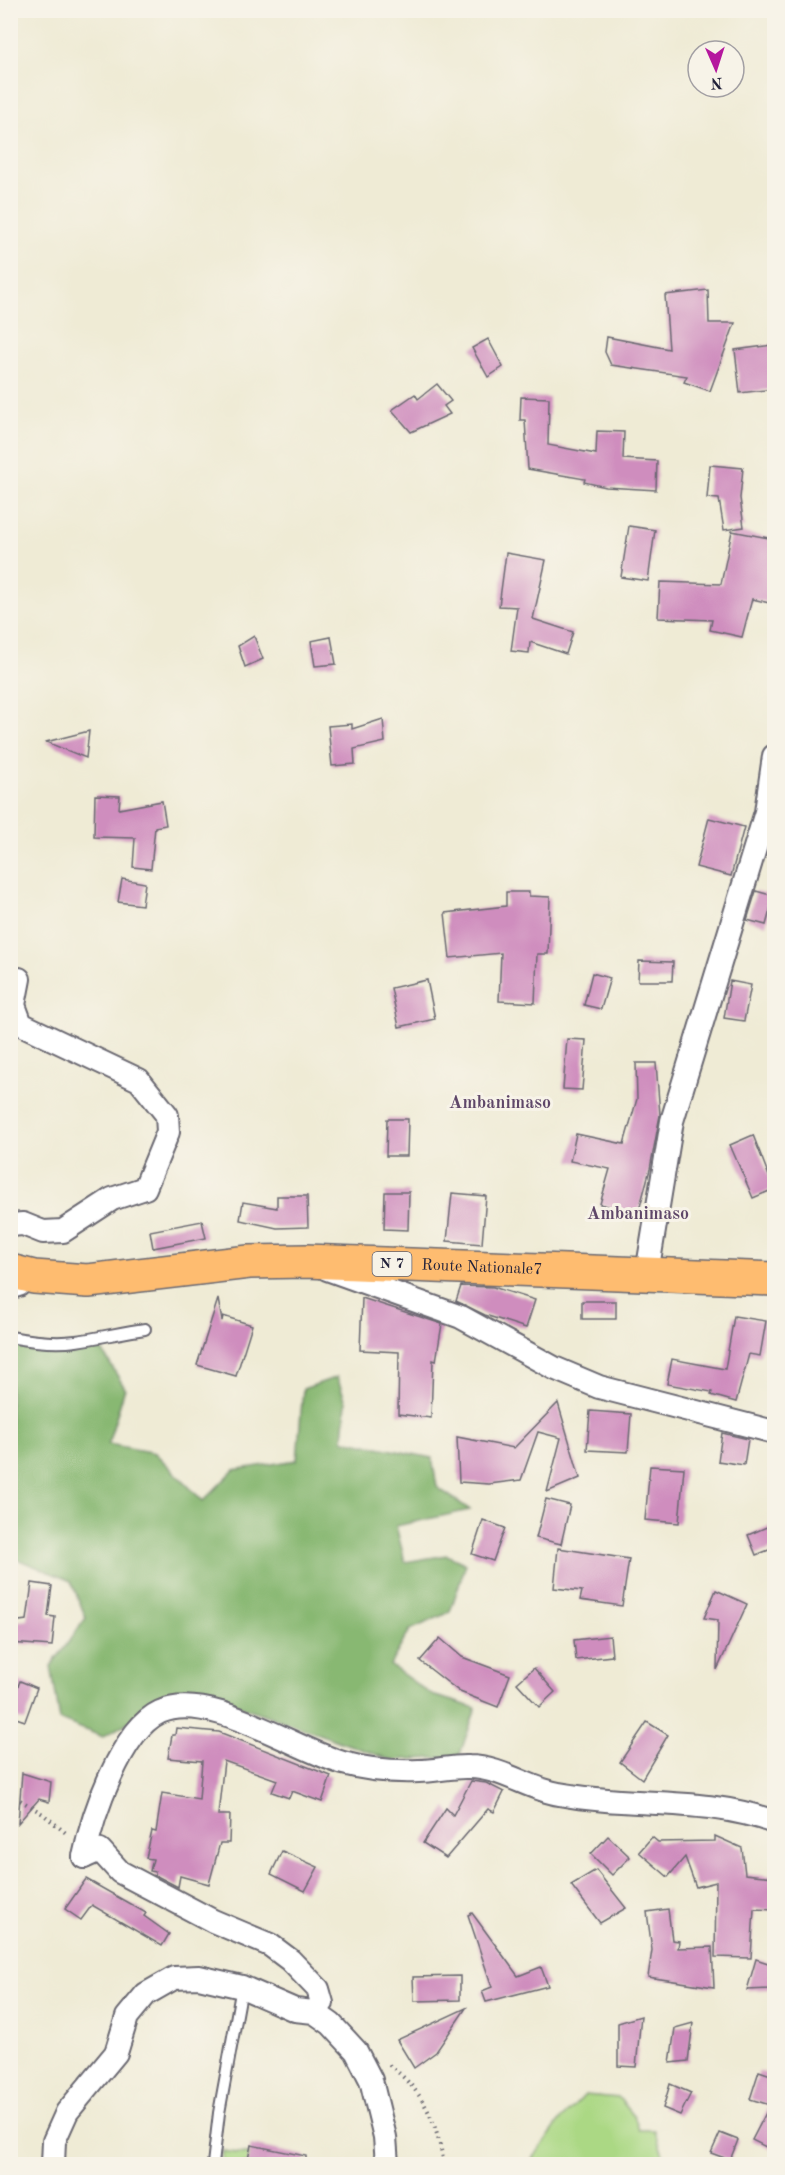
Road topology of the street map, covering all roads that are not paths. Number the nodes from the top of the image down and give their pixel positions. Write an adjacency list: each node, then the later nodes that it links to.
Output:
1 (774, 756): 5 (street)
2 (19, 979): 3 (street)
3 (10, 1225)
4 (306, 1261): 5 (main road, Route Nationale7 / N 7); 7 (main road, Route Nationale7 / N 7); 10 (street)
5 (647, 1273): 6 (main road, Route Nationale7 / N 7)
6 (774, 1279)
7 (18, 1281)
8 (146, 1329): 9 (lane)
9 (10, 1337)
10 (774, 1432)
11 (774, 1822): 13 (street)
12 (242, 1988): 13 (street); 14 (street); 15 (lane)
13 (314, 2012): 16 (street)
14 (53, 2164)
15 (213, 2164)
16 (387, 2164)

